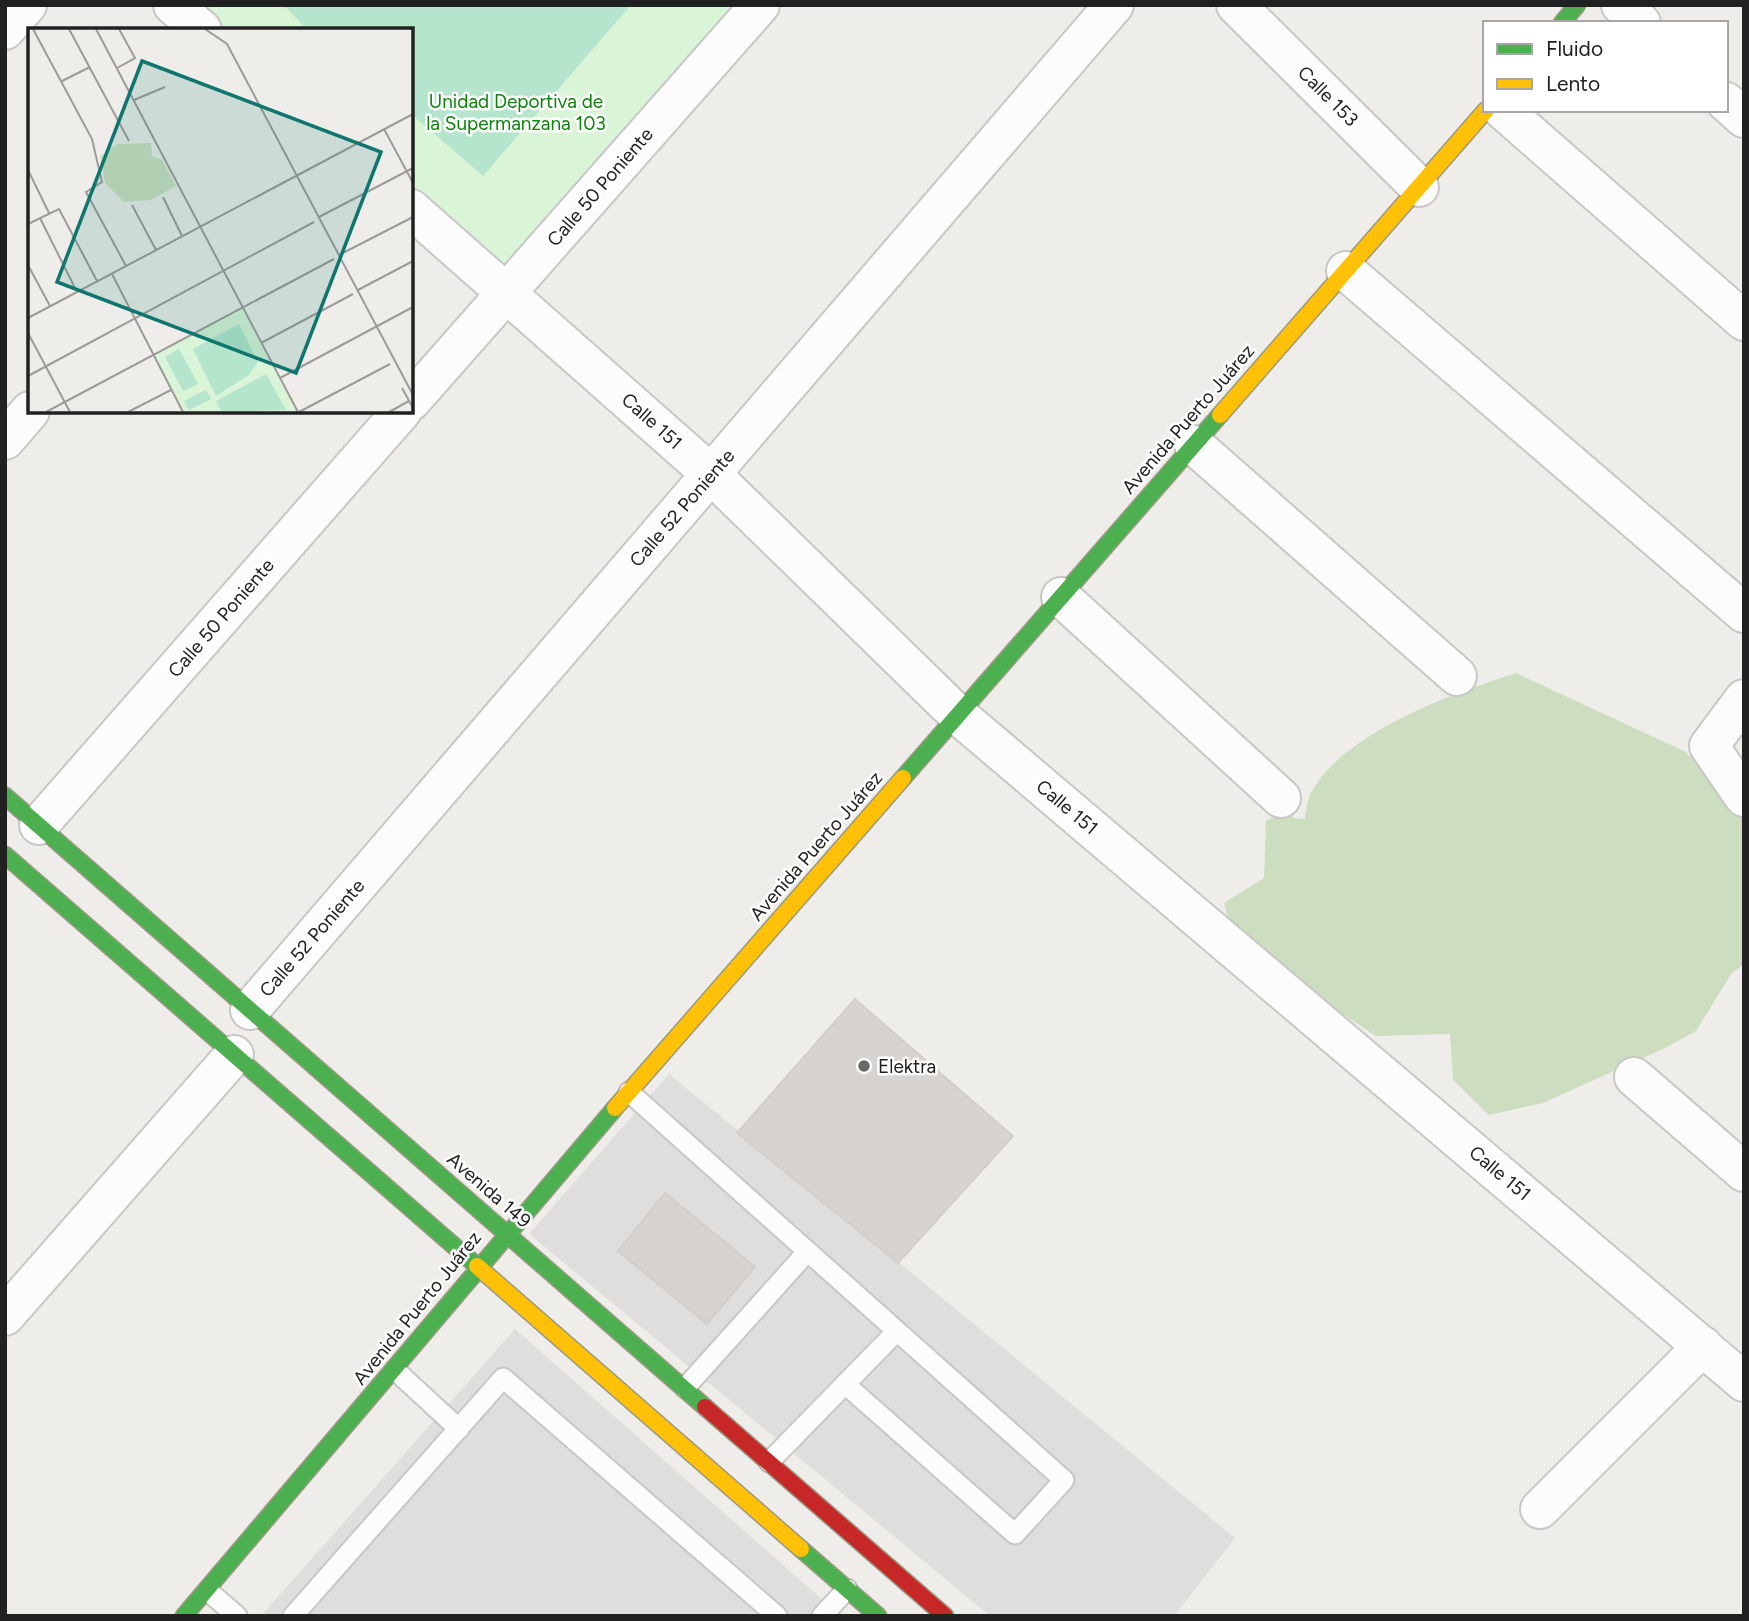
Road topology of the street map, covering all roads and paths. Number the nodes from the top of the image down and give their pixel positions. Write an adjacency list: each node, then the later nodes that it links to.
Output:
1 (27, 5): 11 (street)
2 (173, 5): 10 (street)
3 (760, 5): 19 (street, Calle 50 Poniente)
4 (1114, 5): 26 (street, Calle 52 Poniente)
5 (1236, 5): 16 (street, Calle 153)
6 (1577, 5): 8 (main road)
7 (1622, 5): 9 (street)
8 (1564, 21)
9 (1638, 21)
10 (200, 28)
11 (5, 30)
12 (1728, 104): 15 (street)
13 (1484, 112): 16 (main road, Avenida Puerto Juárez)
14 (1505, 112): 20 (street)
15 (1744, 118)
16 (1419, 187): 18 (main road, Avenida Puerto Juárez)
17 (413, 211): 19 (street, Calle 151)
18 (1346, 271): 25 (main road, Avenida Puerto Juárez); 28 (street)
19 (508, 291): 21 (street, Calle 50 Poniente); 26 (street, Calle 151)
20 (1744, 321)
21 (413, 399)
22 (28, 413): 24 (street)
23 (400, 413): 35 (street, Calle 50 Poniente)
24 (5, 440)
25 (1194, 445): 27 (main road, Avenida Puerto Juárez); 29 (street)
26 (711, 474): 31 (street, Calle 151); 37 (street, Calle 52 Poniente)
27 (1061, 597): 31 (main road, Avenida Puerto Juárez); 34 (street)
28 (1744, 613)
29 (1457, 676)
30 (1744, 699): 33 (street)
31 (958, 715): 40 (main road, Avenida Puerto Juárez); 47 (street, Calle 151)
32 (5, 796): 35 (main road, Avenida 149)
33 (1744, 797)
34 (1281, 798)
35 (39, 825): 37 (main road, Avenida 149)
36 (7, 861): 38 (main road)
37 (250, 1010): 42 (main road, Avenida 149)
38 (234, 1055): 44 (main road); 45 (street)
39 (1634, 1077): 41 (street)
40 (629, 1093): 42 (main road, Avenida Puerto Juárez); 43 (lane)
41 (1744, 1172)
42 (506, 1233): 44 (main road, Avenida Puerto Juárez); 51 (main road, Avenida 149)
43 (807, 1252): 46 (lane); 51 (lane)
44 (477, 1266): 48 (main road, Avenida Puerto Juárez); 56 (main road)
45 (5, 1316)
46 (897, 1331): 50 (lane); 50 (lane)
47 (1703, 1346): 49 (street, Calle 151); 55 (street)
48 (395, 1370): 52 (lane); 58 (main road, Avenida Puerto Juárez)
49 (1744, 1382)
50 (845, 1384): 53 (lane)
51 (685, 1388): 53 (main road, Avenida 149)
52 (459, 1429): 61 (lane); 62 (lane)
53 (769, 1462): 54 (main road, Avenida 149)
54 (803, 1492): 56 (main road); 65 (main road, Avenida 149)
55 (1539, 1509)
56 (774, 1526): 57 (main road)
57 (847, 1589): 63 (lane); 64 (main road)
58 (208, 1591): 59 (main road, Avenida Puerto Juárez); 60 (lane)
59 (184, 1616)
60 (237, 1616)
61 (293, 1616)
62 (777, 1616)
63 (822, 1616)
64 (878, 1616)
65 (945, 1616)

